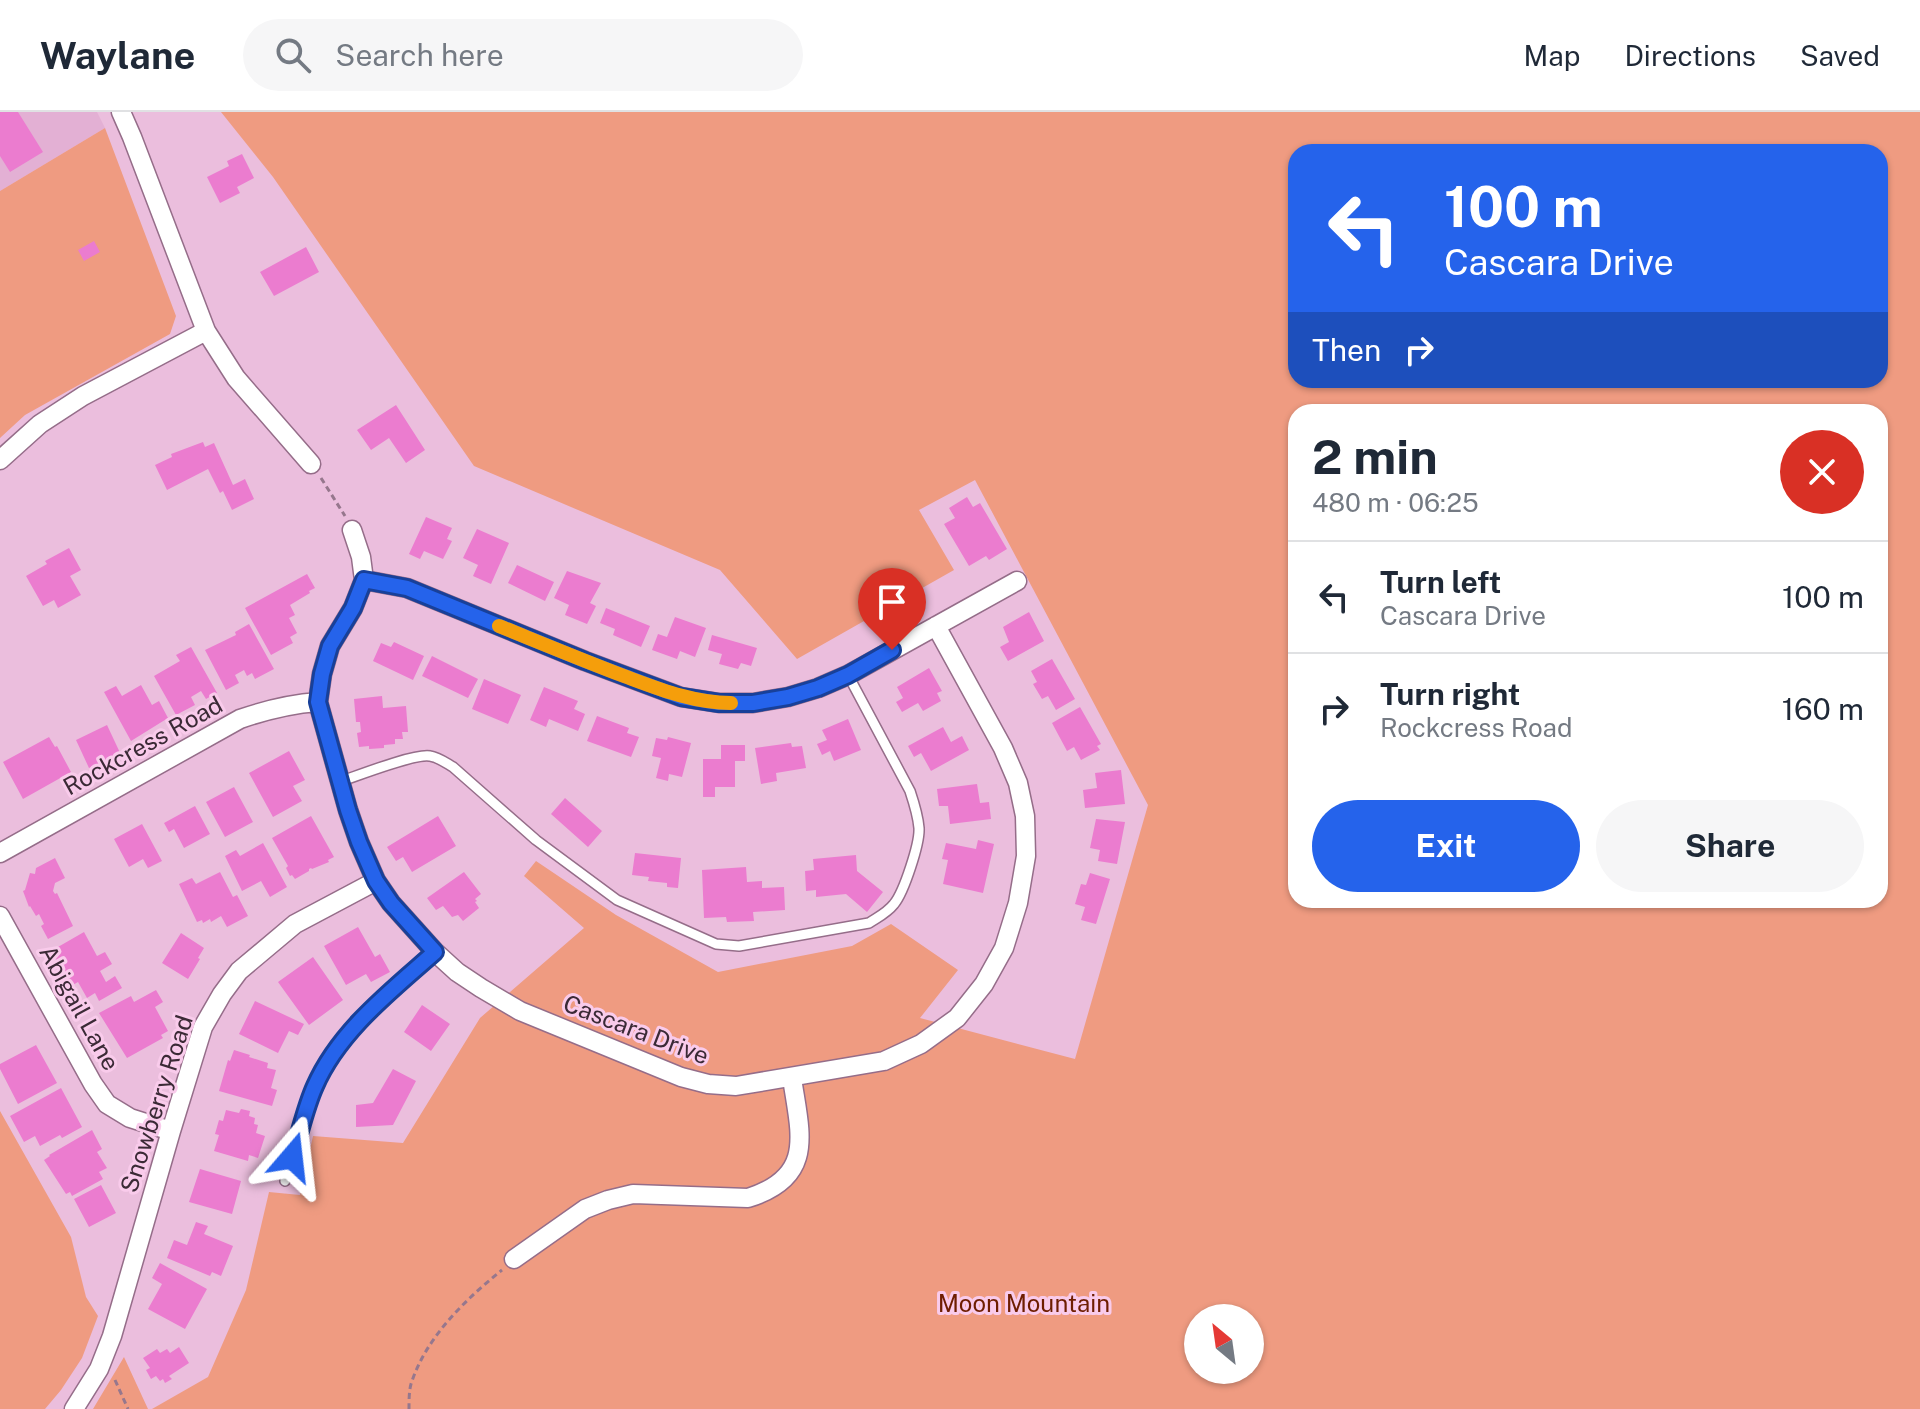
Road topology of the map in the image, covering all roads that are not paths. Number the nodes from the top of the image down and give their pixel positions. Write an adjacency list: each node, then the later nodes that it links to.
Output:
1 (121, 112): 2 (street)
2 (206, 331): 3 (street); 4 (street)
3 (0, 460)
4 (311, 464)
5 (351, 528): 6 (street)
6 (364, 580): 9 (street); 10 (street, Cascara Drive)
7 (1017, 581): 8 (street)
8 (936, 626): 9 (street); 16 (street, Cascara Drive)
9 (848, 675): 11 (lane)
10 (318, 702): 11 (street, Cascara Drive); 12 (street, Rockcress Road)
11 (339, 782): 13 (street, Cascara Drive)
12 (0, 853)
13 (376, 881): 15 (street, Cascara Drive); 17 (street, Snowberry Road)
14 (0, 916): 17 (street, Abigail Lane)
15 (435, 952): 16 (street, Cascara Drive); 18 (lane)
16 (792, 1078): 19 (street)
17 (171, 1131): 20 (street, Snowberry Road)
18 (285, 1181)
19 (514, 1259)
20 (74, 1409)

